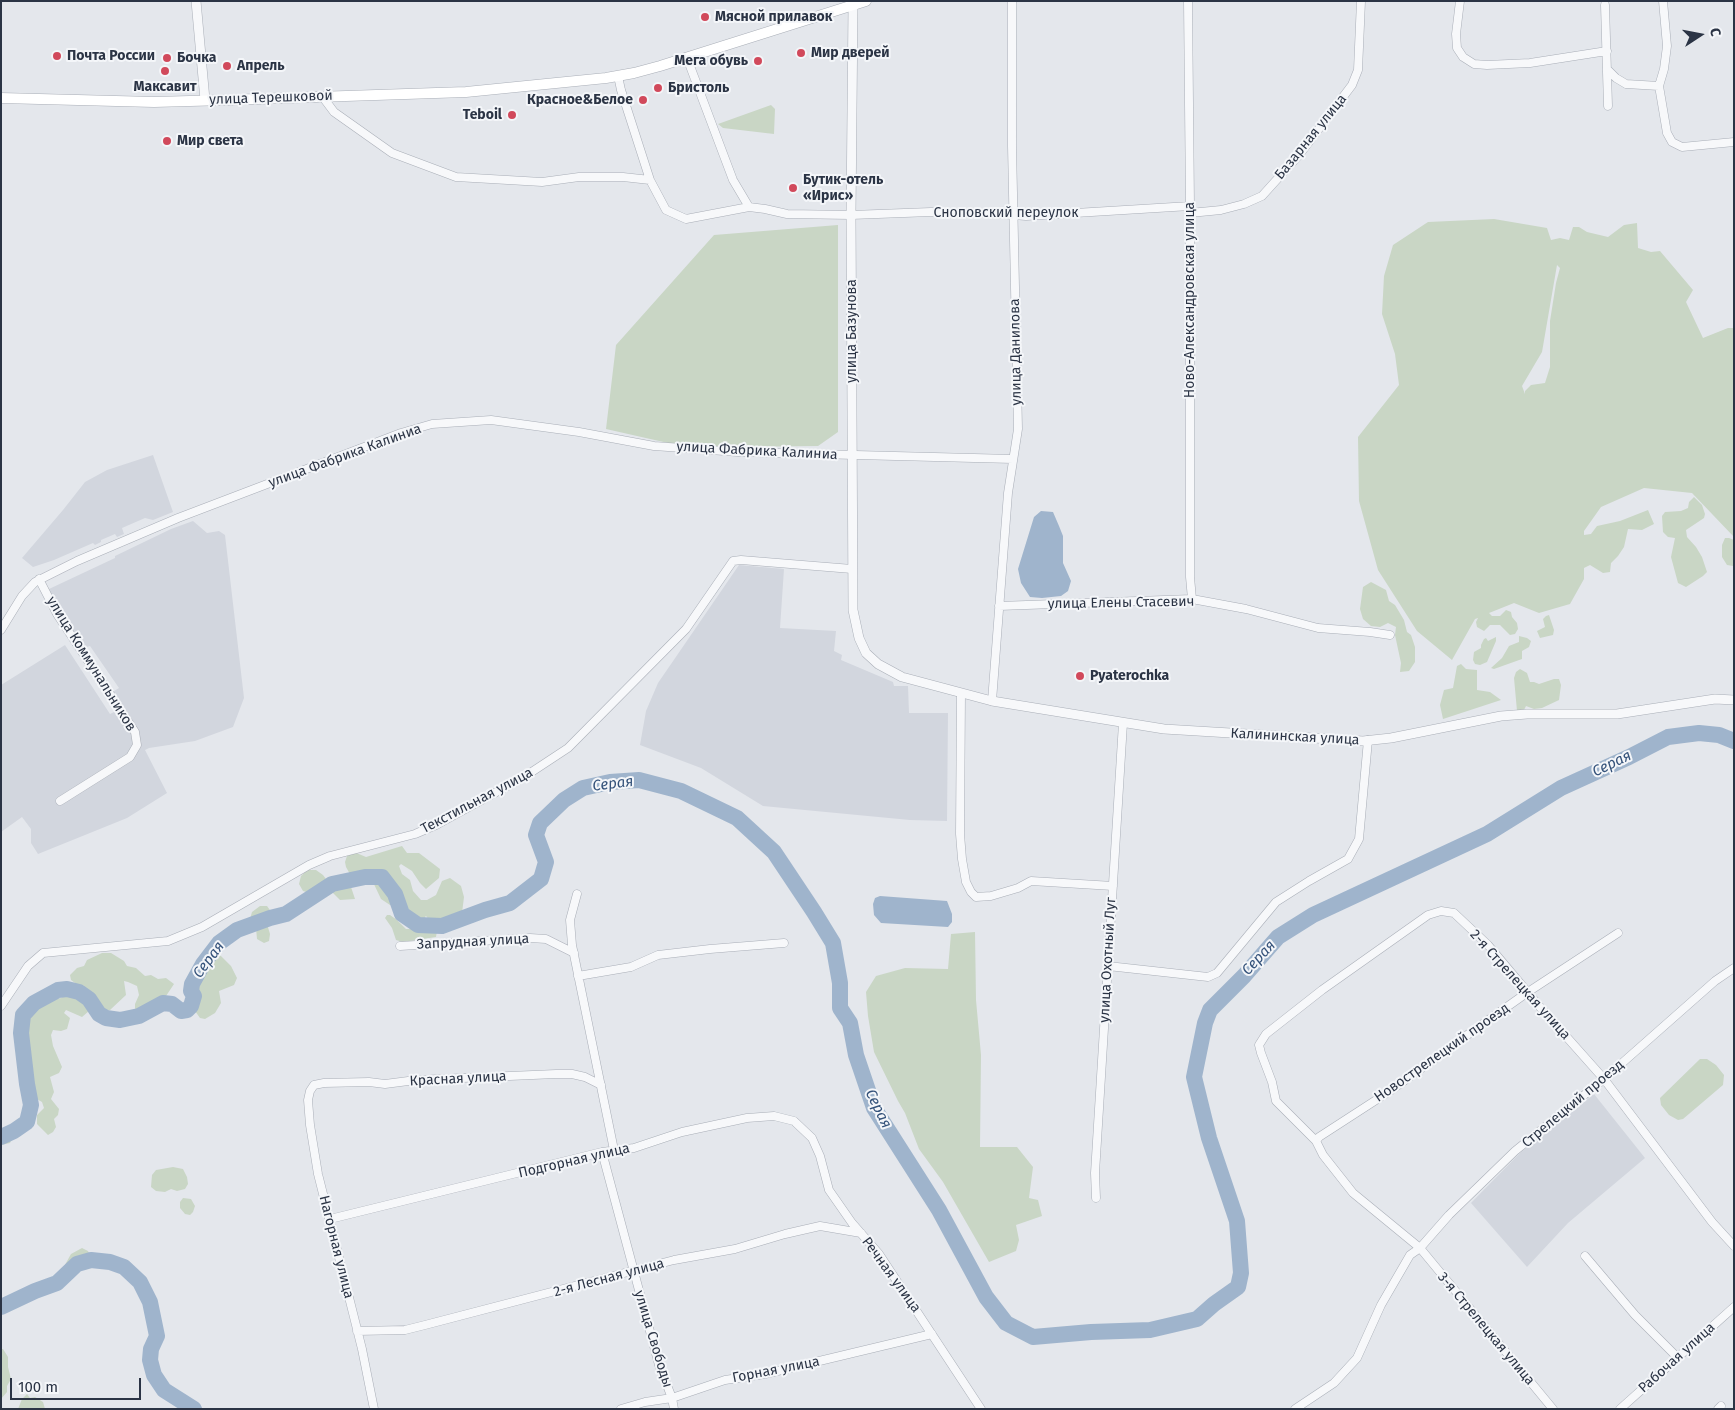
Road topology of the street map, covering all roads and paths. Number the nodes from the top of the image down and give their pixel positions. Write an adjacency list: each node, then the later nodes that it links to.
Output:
1 (196, 1): 17 (street)
2 (866, 1): 8 (main road, улица Терешковой)
3 (1012, 1): 24 (street, улица Данилова)
4 (1188, 1): 22 (street, Ново-Александровская улица)
5 (1361, 1): 22 (street, Базарная улица)
6 (1460, 1): 10 (street)
7 (1663, 1): 14 (street)
8 (852, 4): 11 (main road, улица Терешковой); 23 (street, улица Базунова)
9 (1605, 5): 10 (street)
10 (1607, 51): 12 (street)
11 (687, 58): 13 (main road, улица Терешковой); 21 (street)
12 (1607, 69): 14 (street); 18 (street)
13 (618, 76): 15 (main road, улица Терешковой); 20 (street, Сноповский переулок)
14 (1659, 86): 19 (street)
15 (322, 96): 17 (main road, улица Терешковой); 20 (street)
16 (1, 98): 17 (main road, улица Терешковой)
17 (206, 100)
18 (1608, 106)
19 (1734, 142)
20 (650, 180): 21 (street, Сноповский переулок)
21 (749, 207): 23 (street, Сноповский переулок)
22 (1190, 210): 24 (street, Сноповский переулок); 29 (street, Ново-Александровская улица)
23 (851, 215): 24 (street, Сноповский переулок); 25 (street, улица Базунова)
24 (1013, 215): 26 (street, улица Данилова)
25 (852, 455): 26 (street, улица Фабрика Калиниа); 27 (street, улица Базунова); 28 (street, улица Фабрика Калиниа)
26 (1013, 459): 30 (street, улица Данилова)
27 (852, 569): 33 (street, улица Базунова); 50 (street, Текстильная улица)
28 (39, 579): 31 (street, улица Фабрика Калиниа); 39 (street, улица Коммунальников)
29 (1192, 600): 30 (street, улица Елены Стасевич); 32 (street, улица Елены Стасевич)
30 (999, 606): 36 (street, улица Данилова)
31 (1, 630)
32 (1390, 635)
33 (866, 653): 34 (street, Калининская улица)
34 (961, 694): 36 (street, Калининская улица); 40 (street)
35 (1734, 700): 38 (street, Калининская улица)
36 (992, 701): 37 (street, Калининская улица)
37 (1123, 723): 38 (street, Калининская улица); 40 (street, улица Охотный Луг)
38 (1368, 740): 46 (street)
39 (60, 801)
40 (1113, 886): 46 (street, улица Охотный Луг)
41 (577, 894): 45 (street)
42 (1618, 933): 49 (street, Новострелецкий проезд)
43 (784, 943): 48 (street)
44 (400, 946): 45 (street, Запрудная улица)
45 (574, 953): 48 (street)
46 (1108, 966): 59 (street, улица Охотный Луг)
47 (1734, 968): 51 (street, Стрелецкий проезд)
48 (578, 976): 53 (street)
49 (1528, 992): 51 (street, 2-я Стрелецкая улица); 54 (street, 2-я Стрелецкая улица); 56 (street, Новострелецкий проезд)
50 (1, 1006)
51 (1604, 1079): 62 (street, 2-я Стрелецкая улица); 63 (street, Стрелецкий проезд)
52 (314, 1085): 53 (street, Красная улица); 60 (street, Нагорная улица)
53 (601, 1085): 57 (street)
54 (1276, 1101): 56 (street, 3-я Стрелецкая улица)
55 (812, 1138): 57 (street, Подгорная улица); 61 (street, Речная улица)
56 (1316, 1141): 63 (street, 3-я Стрелецкая улица)
57 (614, 1150): 58 (street, Подгорная улица)
58 (602, 1152): 60 (street, Подгорная улица); 65 (street, улица Свободы)
59 (1096, 1198)
60 (330, 1219): 67 (street, Нагорная улица)
61 (861, 1233): 65 (street, 2-я Лесная улица); 68 (street, Речная улица)
62 (1734, 1246)
63 (1420, 1248): 75 (street, Стрелецкий проезд); 76 (street, 3-я Стрелецкая улица)
64 (1585, 1256): 69 (street)
65 (633, 1272): 67 (street, 2-я Лесная улица); 70 (street, улица Свободы)
66 (1734, 1307): 69 (street, Рабочая улица)
67 (357, 1331): 71 (street, Нагорная улица)
68 (932, 1334): 70 (street, Горная улица); 74 (street, Речная улица)
69 (1678, 1358): 77 (street, Рабочая улица)
70 (672, 1398): 72 (street, Горная улица); 73 (street, улица Свободы)
71 (374, 1409)
72 (621, 1409)
73 (674, 1409)
74 (981, 1409)
75 (1295, 1409)
76 (1553, 1409)
77 (1620, 1409)

